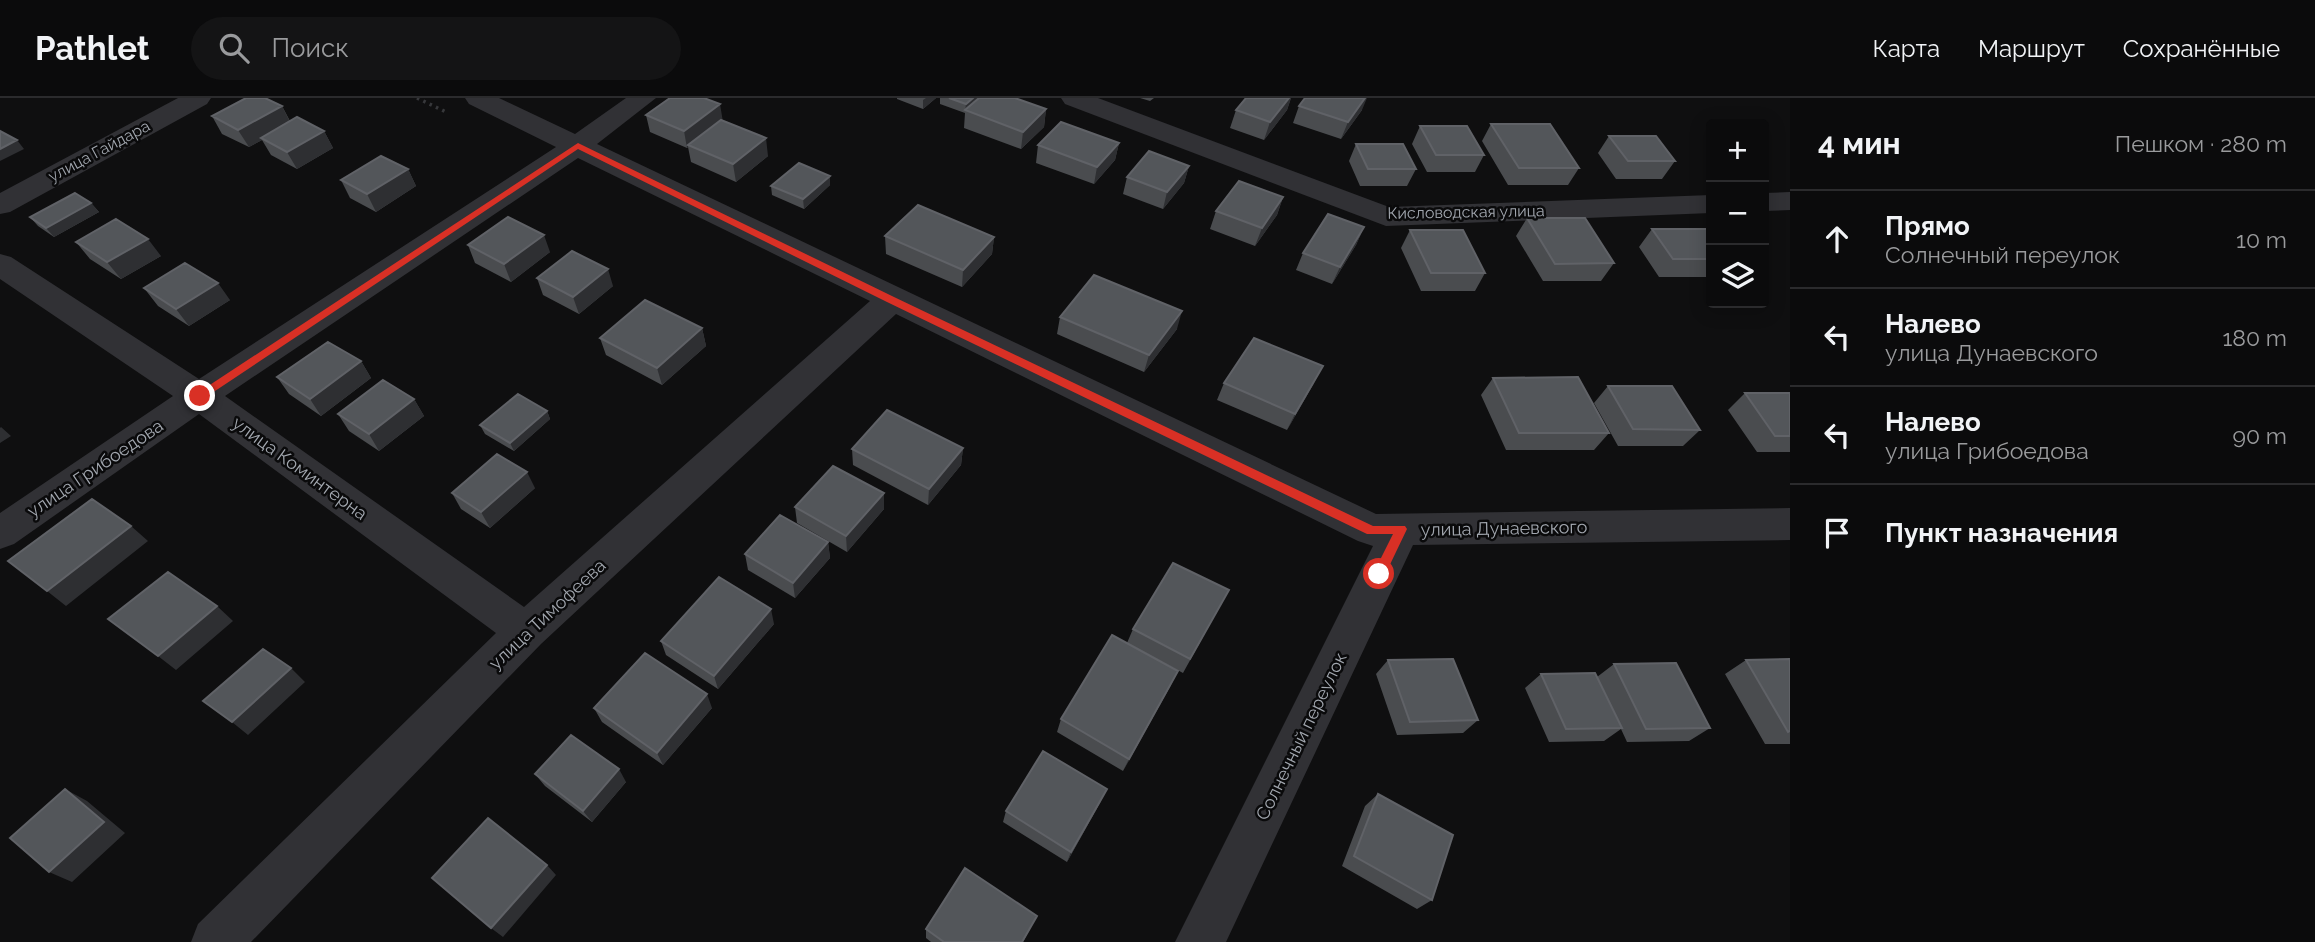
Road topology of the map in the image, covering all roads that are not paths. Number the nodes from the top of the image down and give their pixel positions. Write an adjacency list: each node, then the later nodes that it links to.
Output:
1 (198, 98): 9 (street, улица Гайдара)
2 (478, 98): 5 (street, улица Дунаевского)
3 (643, 98): 5 (street, улица Грибоедова)
4 (1074, 98): 8 (street, Кисловодская улица)
5 (578, 145): 11 (street, улица Дунаевского); 12 (street, улица Грибоедова)
6 (1790, 201): 7 (street)
7 (1769, 202)
8 (1706, 204)
9 (0, 205)
10 (0, 264): 12 (street, улица Коминтерна)
11 (891, 300): 14 (street, улица Дунаевского); 16 (street, улица Тимофеева)
12 (200, 396): 15 (street, улица Грибоедова); 16 (street, улица Коминтерна)
13 (1790, 524): 14 (street, улица Дунаевского)
14 (1401, 529): 18 (street, Солнечный переулок)
15 (0, 533)
16 (526, 631): 17 (street, улица Тимофеева)
17 (216, 942)
18 (1200, 942)

